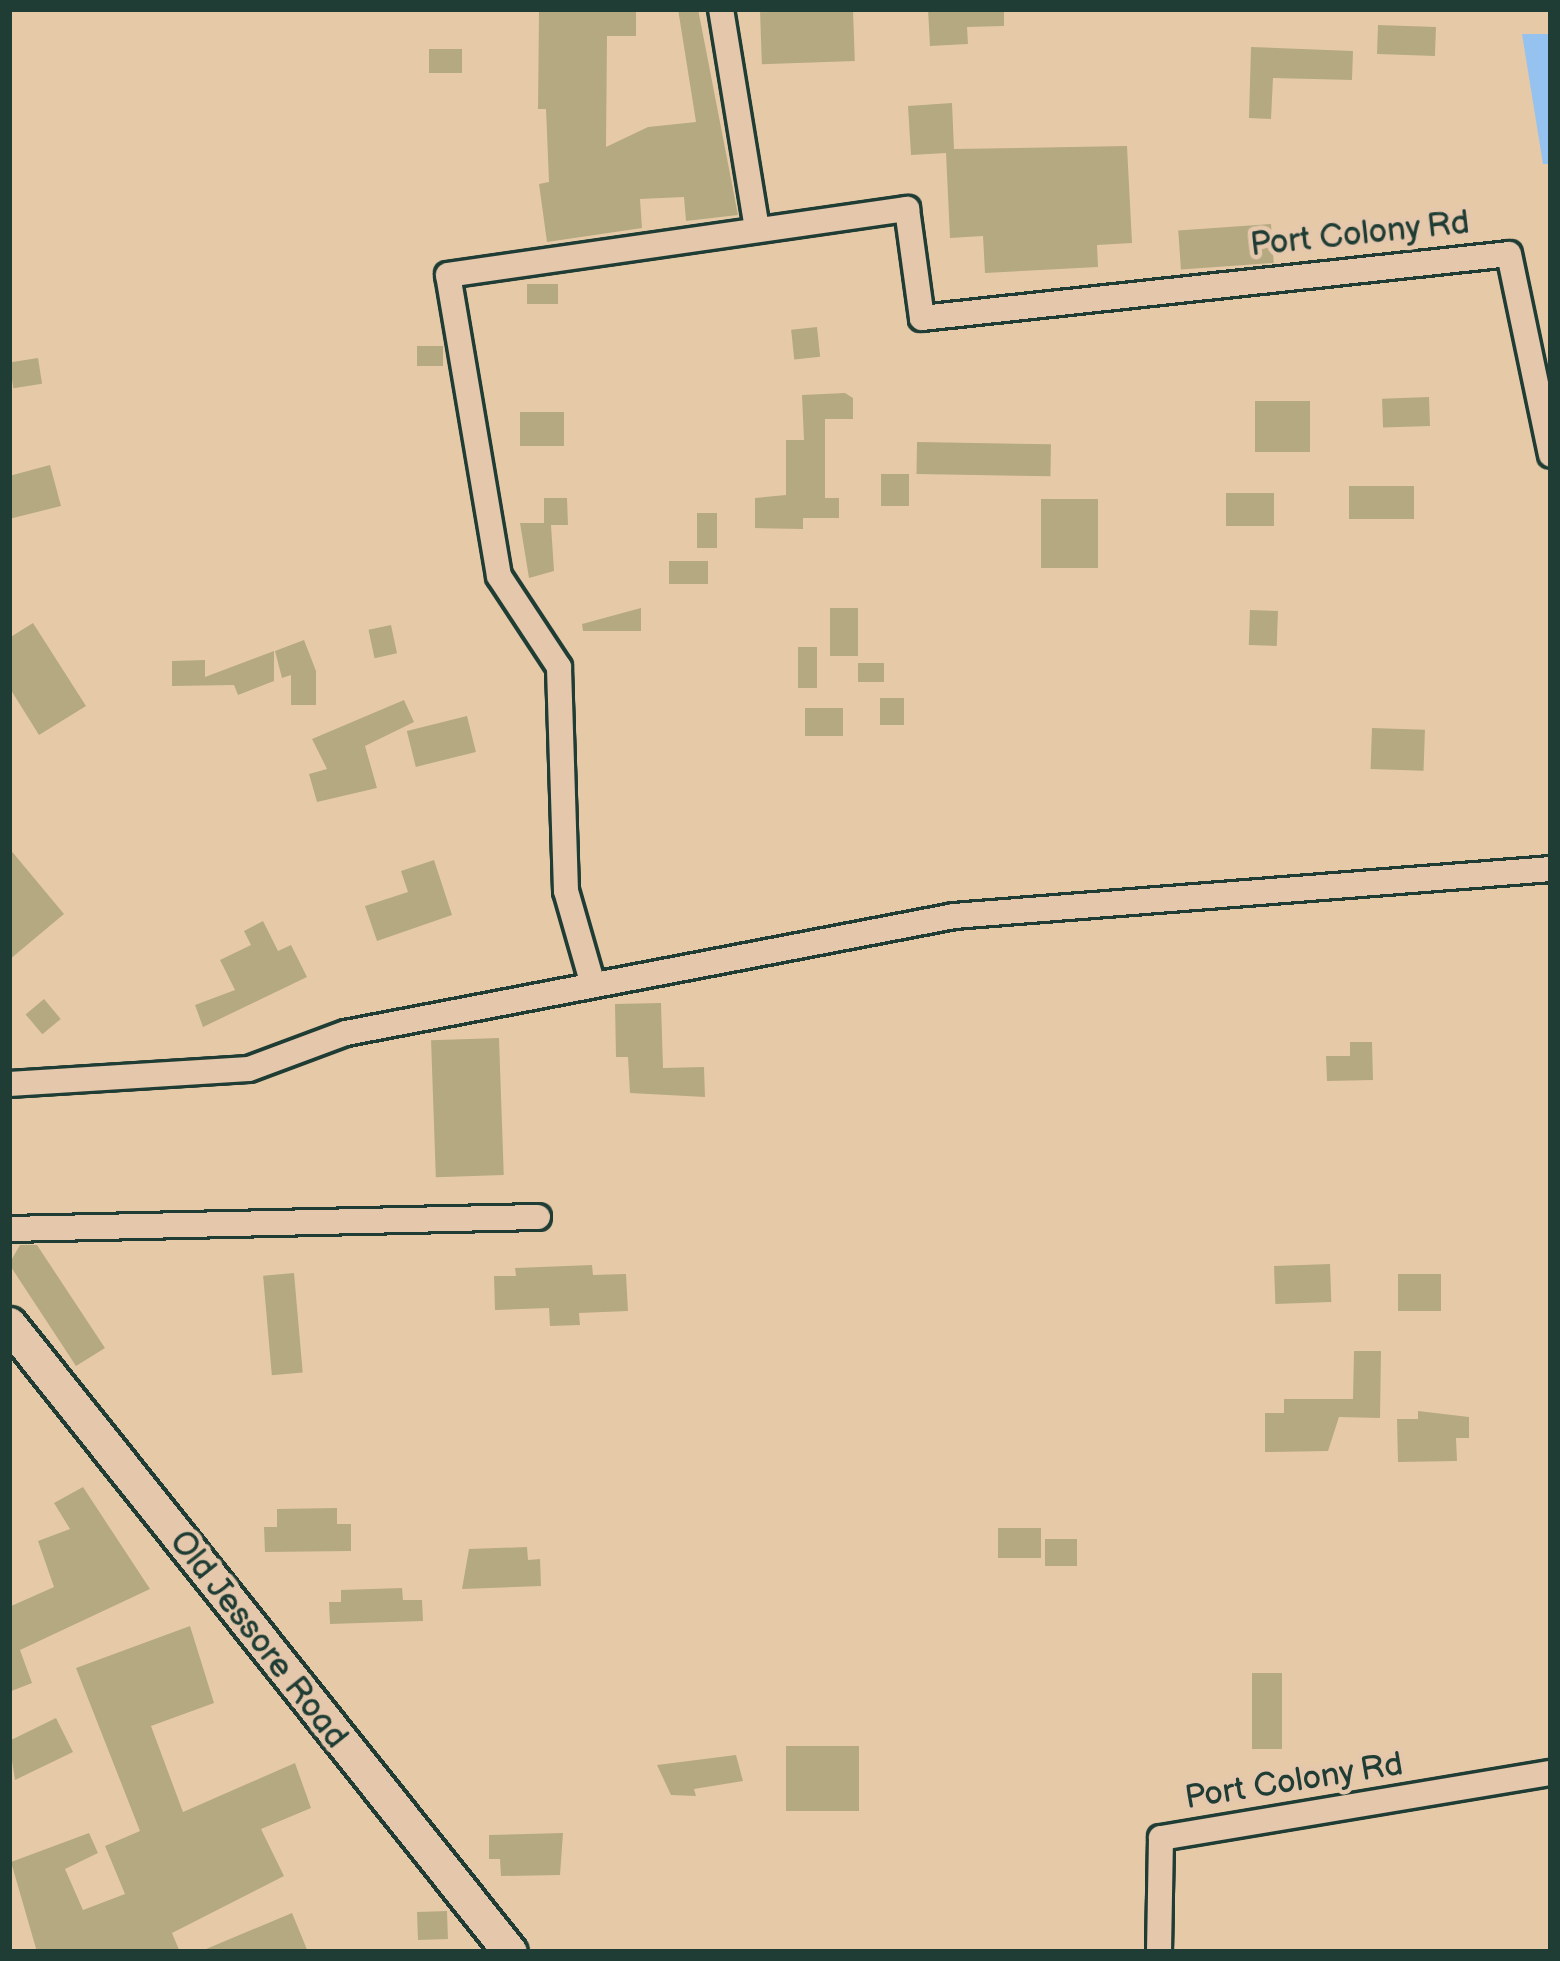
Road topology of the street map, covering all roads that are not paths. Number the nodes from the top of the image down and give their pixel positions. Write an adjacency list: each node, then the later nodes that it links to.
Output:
1 (722, 9): 2 (street)
2 (757, 227): 3 (street, Port Colony Rd); 5 (street)
3 (1551, 455)
4 (1551, 868): 5 (street)
5 (593, 985): 6 (street)
6 (9, 1084)
7 (538, 1217): 8 (street)
8 (9, 1229)
9 (9, 1324): 11 (main road, Old Jessore Road)
10 (1551, 1773): 12 (street, Port Colony Rd)
11 (509, 1952)
12 (1159, 1952)

